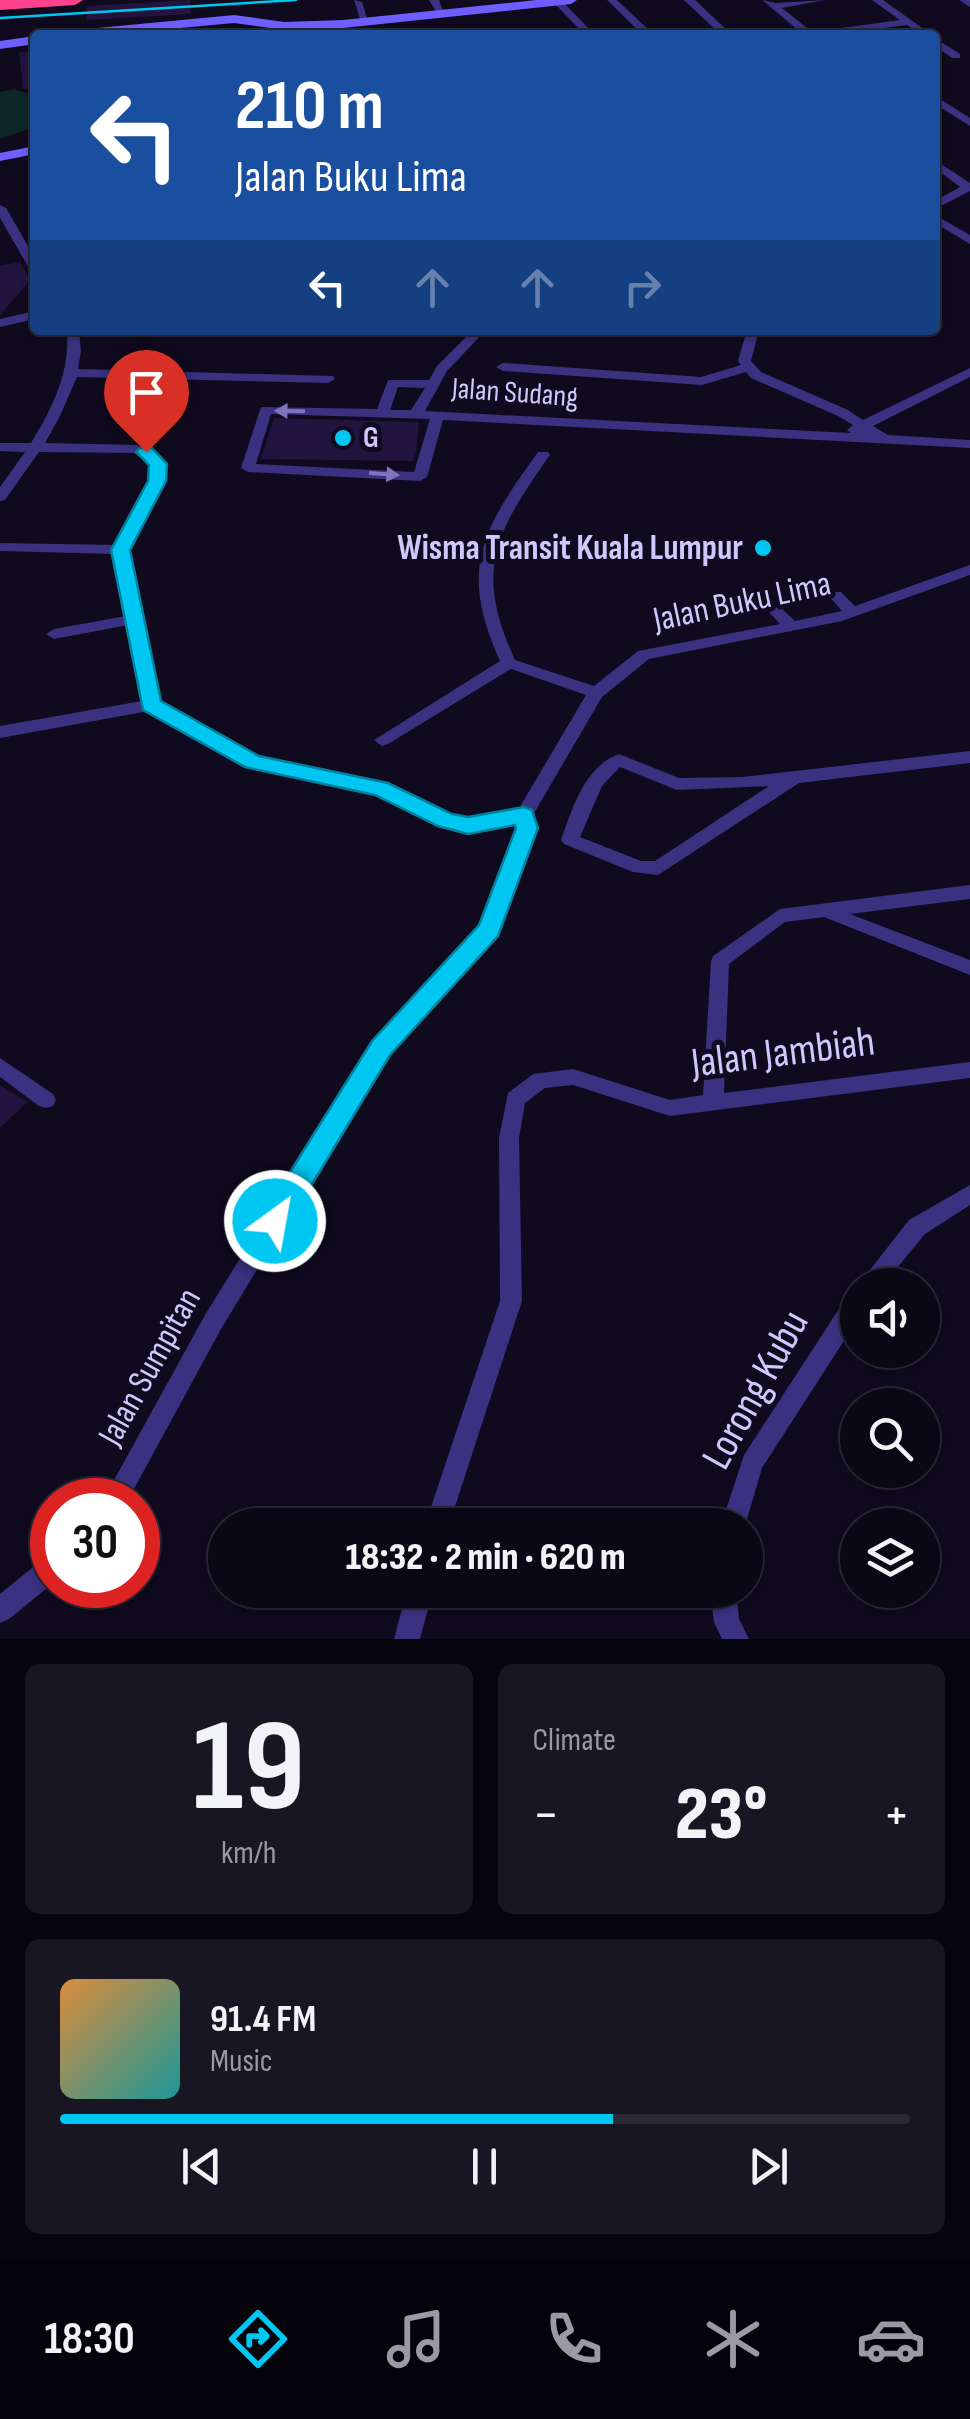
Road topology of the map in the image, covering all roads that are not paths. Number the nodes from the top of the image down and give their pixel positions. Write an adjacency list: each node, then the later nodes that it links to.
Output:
1 (30, 0): 11 (highway)
2 (75, 0): 11 (highway)
3 (434, 0): 13 (street)
4 (612, 0): 19 (street)
5 (688, 0): 20 (street)
6 (820, 0): 10 (street)
7 (877, 0): 15 (street)
8 (565, 1): 12 (street); 18 (street)
9 (357, 2): 14 (street)
10 (771, 3): 21 (street)
11 (0, 4)
12 (508, 4): 13 (street)
13 (442, 15): 14 (street)
14 (366, 22): 17 (street)
15 (908, 22): 22 (street); 23 (street)
16 (117, 30): 17 (street)
17 (321, 30)
18 (586, 30)
19 (644, 30)
20 (721, 30)
21 (804, 30)
22 (862, 30)
23 (920, 30)
24 (30, 41): 25 (street)
25 (0, 45)
26 (940, 45): 27 (street)
27 (956, 56)
28 (940, 102): 29 (street)
29 (970, 123)
30 (30, 151): 31 (street)
31 (0, 157)
32 (940, 167): 33 (street)
33 (969, 187): 34 (street)
34 (940, 199)
35 (0, 208): 38 (street)
36 (940, 221): 37 (street)
37 (970, 240)
38 (30, 259)
39 (30, 317): 40 (street)
40 (0, 323)
41 (73, 335): 47 (street)
42 (476, 335): 49 (street)
43 (752, 335): 45 (street)
44 (504, 367): 45 (street)
45 (748, 367): 53 (street)
46 (970, 372): 53 (street, Jalan Sudang)
47 (70, 374): 48 (street); 57 (street)
48 (328, 380)
49 (434, 384): 50 (street); 51 (street)
50 (382, 413): 51 (street, Jalan Sudang); 52 (street, Jalan Sudang, one-way to 52)
51 (416, 414): 52 (street, Jalan Sudang)
52 (438, 415): 54 (street, Jalan Sudang)
53 (863, 425): 54 (street, Jalan Sudang); 55 (street)
54 (828, 438): 55 (street, Jalan Sudang)
55 (888, 441): 56 (street, Jalan Sudang)
56 (970, 444)
57 (38, 446): 58 (street); 60 (street); 62 (street)
58 (0, 447)
59 (543, 455): 70 (street)
60 (0, 498)
61 (0, 547): 62 (street)
62 (120, 550): 67 (street)
63 (970, 570): 66 (street, Jalan Buku Lima)
64 (836, 595): 66 (street)
65 (775, 610): 68 (street)
66 (852, 612): 68 (street, Jalan Buku Lima)
67 (134, 619): 69 (street); 72 (street)
68 (791, 626): 71 (street, Jalan Buku Lima)
69 (54, 634)
70 (508, 663): 71 (street); 74 (street)
71 (596, 693): 77 (street, Jalan Buku Lima)
72 (151, 705): 73 (street); 77 (street)
73 (0, 732)
74 (382, 740)
75 (970, 758): 76 (street)
76 (793, 778): 76 (street)
77 (524, 815): 88 (street, Jalan Sumpitan)
78 (970, 892): 79 (street)
79 (828, 913): 80 (street); 84 (street)
80 (970, 968)
81 (0, 1066): 83 (street)
82 (970, 1070): 84 (street, Jalan Jambiah)
83 (46, 1100)
84 (712, 1102): 89 (street, Jalan Jambiah)
85 (970, 1194): 86 (street)
86 (883, 1268)
87 (840, 1327): 90 (street, Lorong Kubu)
88 (128, 1478)
89 (443, 1508)
90 (738, 1508)
91 (30, 1586): 94 (street)
92 (415, 1608): 95 (street)
93 (725, 1608): 96 (street)
94 (0, 1610)
95 (407, 1639)
96 (736, 1639)

